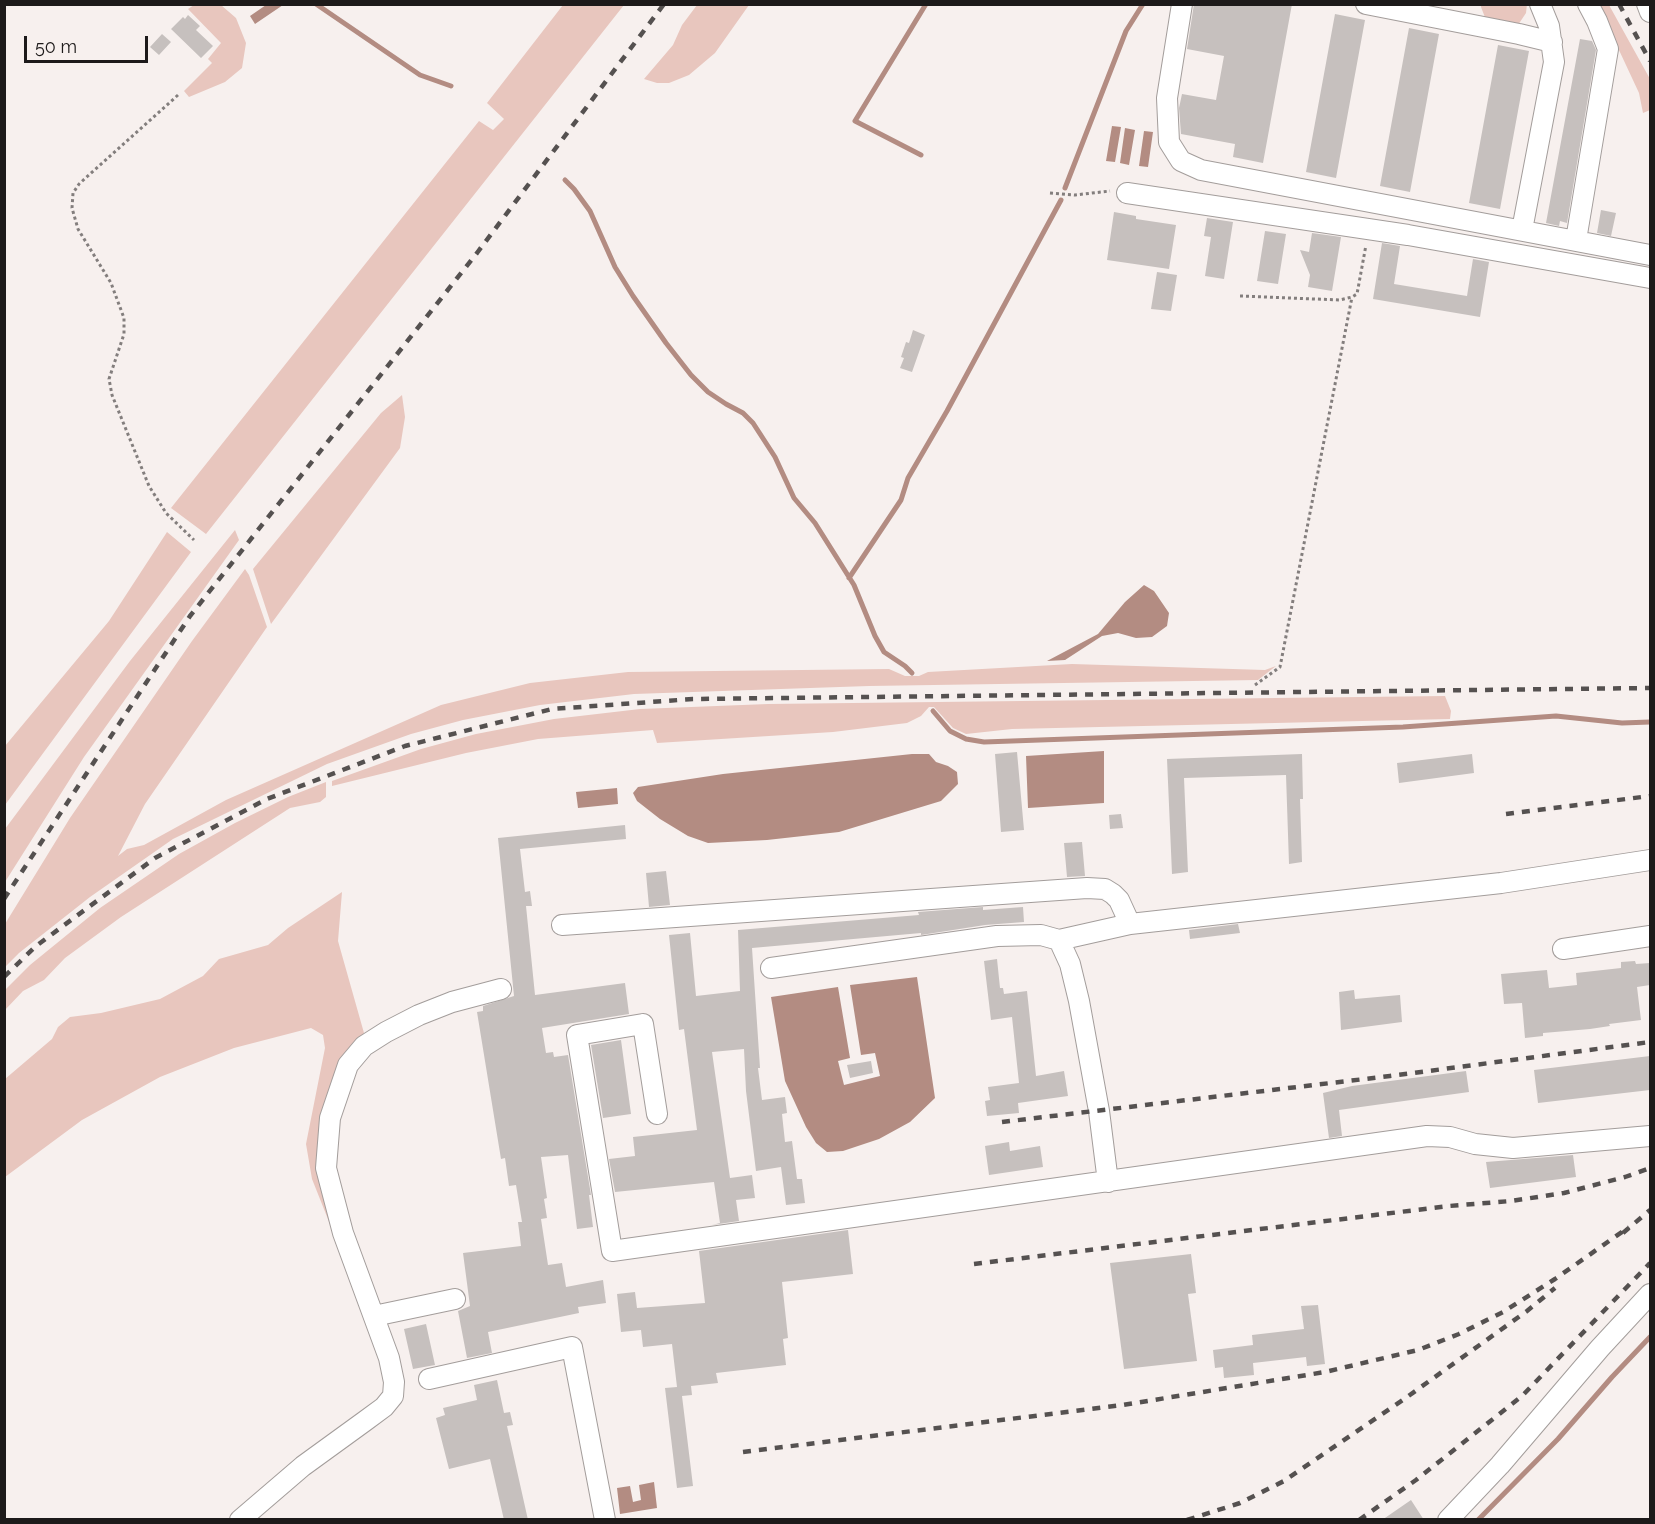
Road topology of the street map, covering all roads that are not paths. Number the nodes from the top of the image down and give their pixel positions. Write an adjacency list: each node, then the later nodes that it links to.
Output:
1 (1182, 4): 9 (street)
2 (1366, 4): 7 (street)
3 (1540, 4): 7 (street)
4 (1588, 4): 10 (street)
5 (1647, 4): 6 (street)
6 (1650, 12)
7 (1552, 42): 9 (street)
8 (1127, 193): 12 (street)
9 (1522, 230): 10 (street)
10 (1576, 240): 11 (street)
11 (1650, 255)
12 (1650, 278)
13 (1650, 860): 14 (street)
14 (1130, 924): 15 (street); 17 (street)
15 (562, 925)
16 (1650, 936): 18 (street)
17 (1059, 940): 19 (street); 23 (street)
18 (1563, 949)
19 (771, 968)
20 (501, 989): 26 (street)
21 (657, 1114): 23 (street)
22 (1650, 1136): 23 (street)
23 (1108, 1182)
24 (1650, 1294): 30 (street)
25 (455, 1299): 26 (street)
26 (374, 1316): 28 (street)
27 (429, 1379): 29 (street)
28 (240, 1520)
29 (605, 1520)
30 (1448, 1520)

